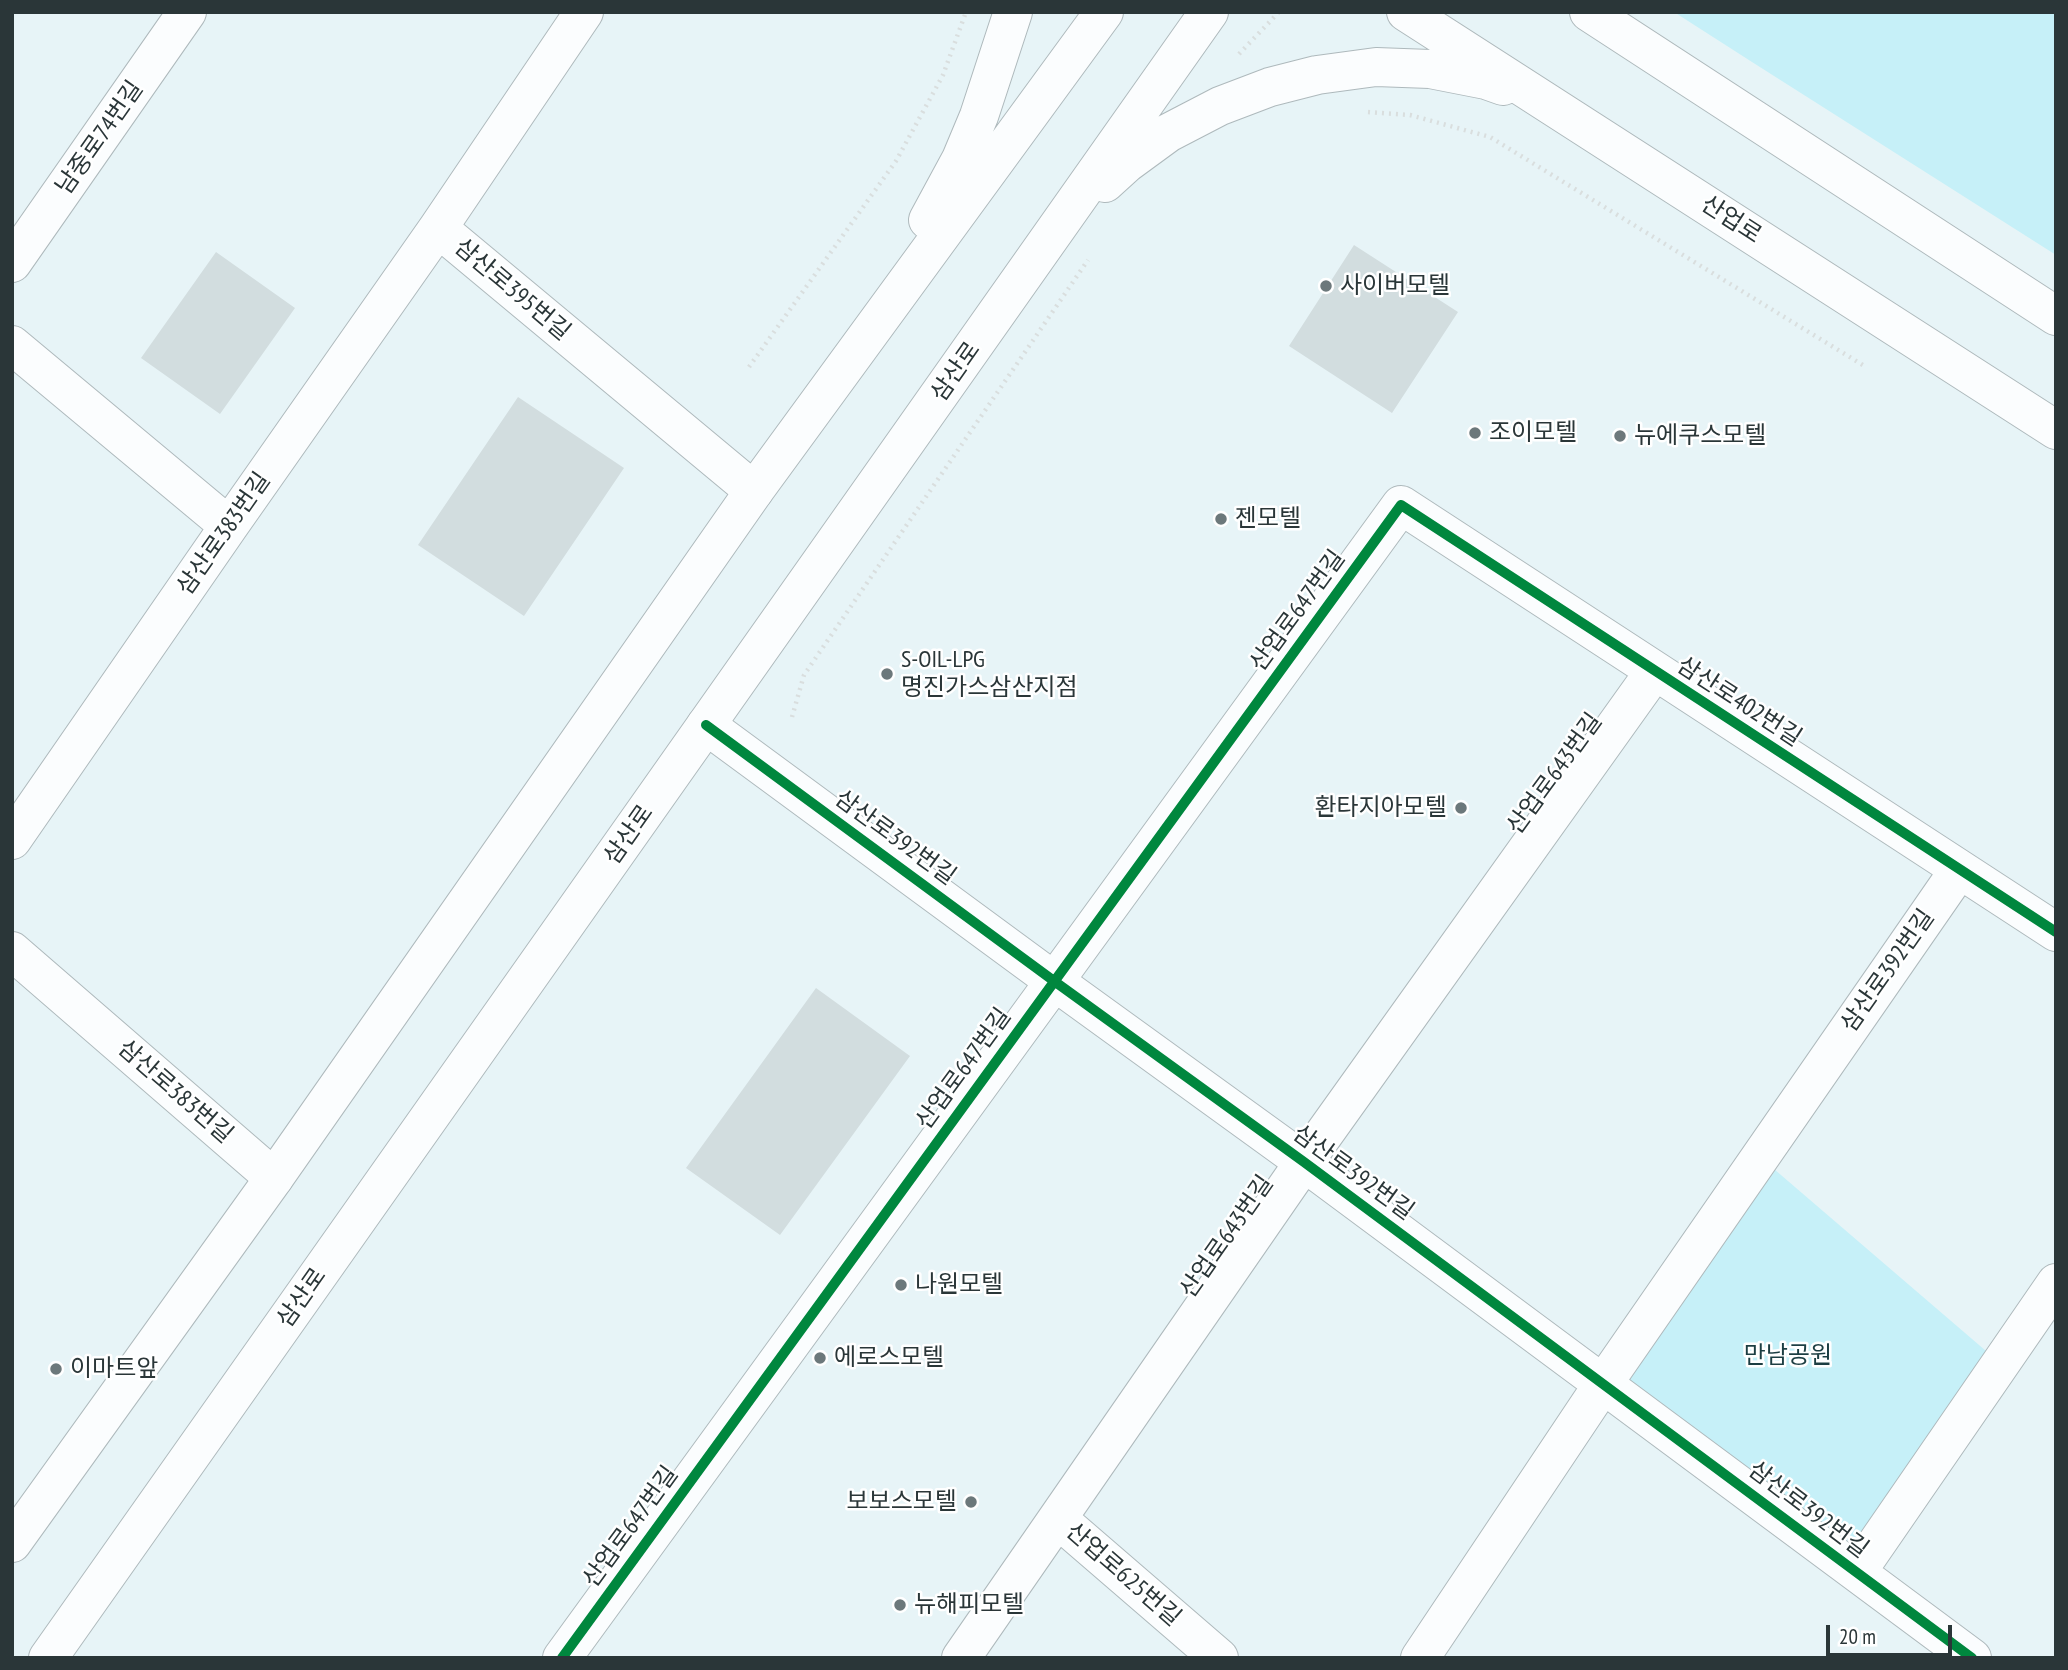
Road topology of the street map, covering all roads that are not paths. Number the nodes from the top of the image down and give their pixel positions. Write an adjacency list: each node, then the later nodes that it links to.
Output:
1 (187, 12): 11 (street, 남중로74번길)
2 (584, 12): 9 (street, 삼산로395번길)
3 (1013, 12): 14 (street)
4 (1104, 12): 14 (street)
5 (1209, 12): 10 (street, 삼산로)
6 (1406, 12): 8 (street, 산업로)
7 (1589, 12): 12 (street)
8 (1541, 99): 10 (street); 15 (street, 산업로)
9 (438, 228): 16 (street, 삼산로395번길); 18 (street, 삼산로383번길)
10 (1056, 230): 20 (street, 삼산로)
11 (12, 263)
12 (2056, 316)
13 (12, 345): 18 (street)
14 (854, 355): 16 (street)
15 (2056, 430)
16 (754, 491): 27 (street)
17 (1401, 505): 19 (street, 삼산로402번길); 25 (street, 산업로647번길)
18 (229, 526): 21 (street, 삼산로383번길)
19 (1654, 672): 22 (street, 삼산로402번길); 26 (street, 산업로643번길)
20 (706, 725): 25 (street, 삼산로392번길); 33 (street, 삼산로)
21 (12, 841)
22 (1959, 870): 23 (street, 삼산로402번길); 29 (street, 삼산로392번길)
23 (2056, 932)
24 (12, 951): 27 (street, 삼산로383번길)
25 (1054, 981): 26 (street, 삼산로392번길); 34 (street, 산업로647번길)
26 (1304, 1162): 29 (street, 삼산로392번길); 30 (street, 산업로643번길)
27 (274, 1178): 31 (street)
28 (2056, 1283): 32 (street)
29 (1603, 1384): 32 (street, 삼산로392번길); 37 (street)
30 (1058, 1519): 35 (street, 산업로643번길); 36 (street, 산업로625번길)
31 (12, 1543)
32 (1857, 1572): 38 (street, 삼산로392번길)
33 (48, 1658)
34 (562, 1658)
35 (961, 1658)
36 (1220, 1658)
37 (1420, 1658)
38 (1972, 1658)

